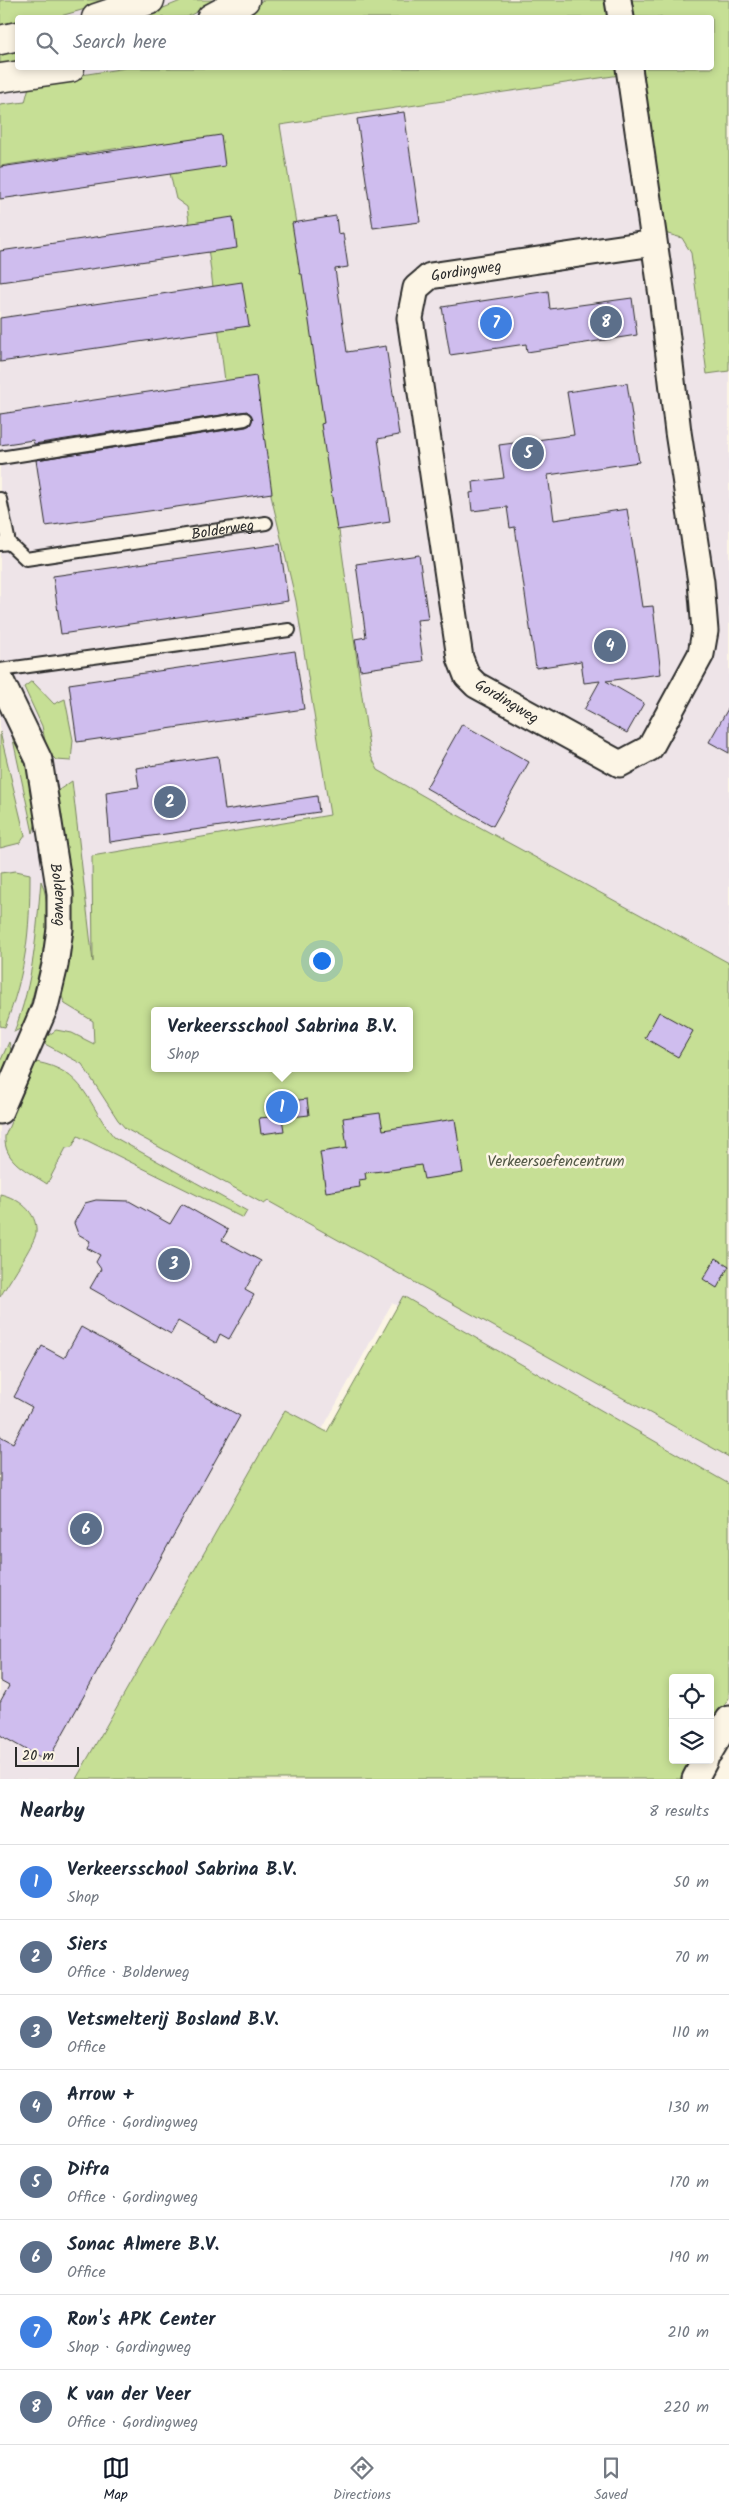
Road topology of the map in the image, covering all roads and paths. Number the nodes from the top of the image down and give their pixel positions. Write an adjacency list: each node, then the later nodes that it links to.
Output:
1 (150, 0): 4 (main road)
2 (245, 0): 5 (main road)
3 (618, 0): 6 (street)
4 (105, 15)
5 (217, 15)
6 (620, 15)
7 (15, 37): 8 (main road)
8 (0, 40)
9 (56, 70): 11 (main road)
10 (629, 70): 12 (street, Gordingweg)
11 (0, 78)
12 (654, 244): 12 (street, Gordingweg)
13 (245, 419): 14 (lane)
14 (0, 458)
15 (0, 499): 17 (lane, Bolderweg)
16 (266, 523): 17 (lane, Bolderweg)
17 (5, 544)
18 (289, 630): 19 (lane)
19 (0, 670)
20 (0, 679): 21 (street, Bolderweg)
21 (0, 1111)
22 (729, 1719): 23 (street)
23 (714, 1745)
24 (703, 1764): 25 (street)
25 (695, 1779)

